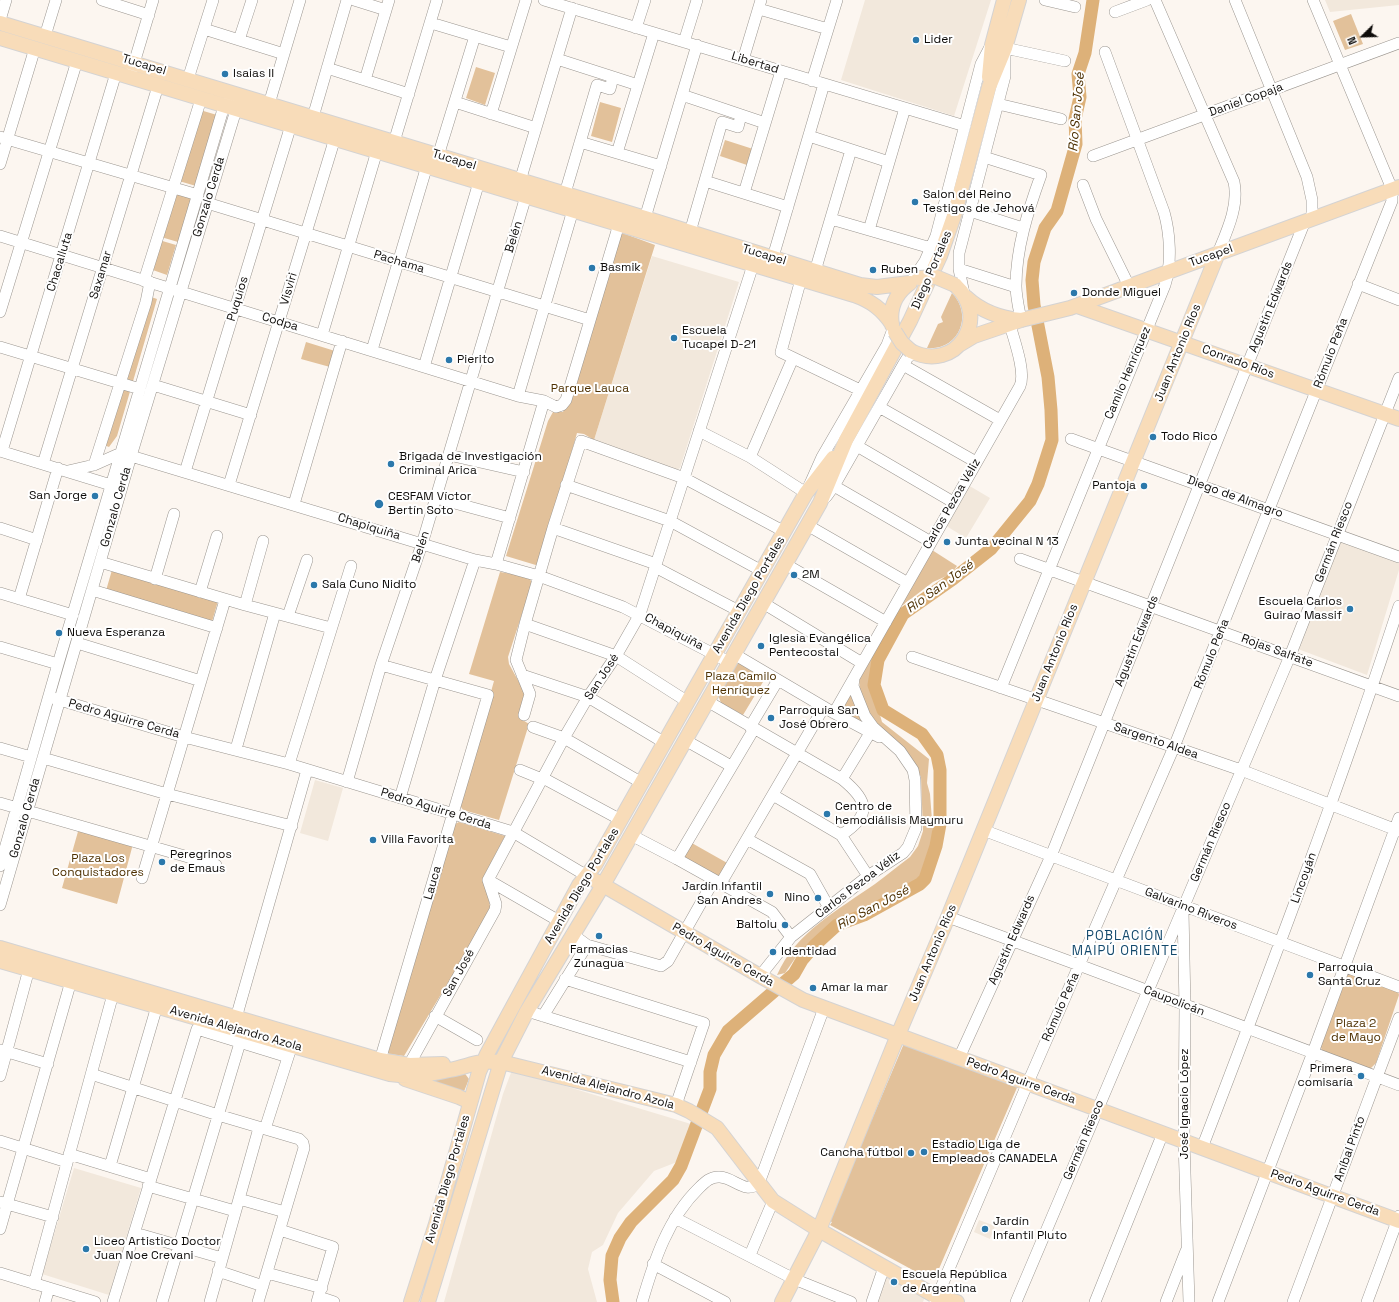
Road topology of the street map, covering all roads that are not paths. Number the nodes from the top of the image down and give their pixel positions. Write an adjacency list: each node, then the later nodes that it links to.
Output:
1 (6, 0): 29 (street)
2 (56, 0): 35 (street)
3 (102, 0): 28 (street)
4 (153, 0): 28 (street)
5 (213, 0): 32 (street)
6 (252, 0): 38 (street)
7 (300, 0): 47 (street)
8 (347, 0): 54 (street)
9 (354, 0): 24 (street)
10 (438, 0): 30 (street)
11 (526, 0): 43 (street)
12 (547, 0): 26 (street, Libertad)
13 (645, 0): 31 (street)
14 (697, 0): 39 (street)
15 (837, 0): 33 (street)
16 (1004, 0): 42 (main road, Diego Portales)
17 (1019, 0): 45 (main road, Diego Portales)
18 (1045, 0): 25 (street)
19 (1147, 0): 27 (street)
20 (1155, 0): 78 (street, Juan Antonio Ríos)
21 (1235, 0): 66 (street, Agustín Edwards)
22 (1313, 0): 53 (street)
23 (760, 4): 33 (street); 49 (street)
24 (388, 5): 60 (street)
25 (1075, 7)
26 (572, 8): 31 (street, Libertad); 48 (street)
27 (1115, 12)
28 (149, 15): 52 (street)
29 (0, 21): 35 (main road, Tucapel)
30 (431, 23): 36 (street); 67 (street)
31 (636, 28): 34 (street, Libertad)
32 (204, 29): 38 (street); 59 (street)
33 (828, 29): 61 (street)
34 (654, 33): 39 (street, Libertad); 63 (street)
35 (45, 36): 52 (main road, Tucapel)
36 (475, 36): 43 (street); 71 (street)
37 (0, 38): 44 (main road, Tucapel)
38 (239, 40): 47 (street)
39 (684, 42): 41 (street, Libertad)
40 (1399, 43): 53 (street, Daniel Copaja)
41 (697, 45): 49 (street, Libertad); 68 (street)
42 (992, 45): 65 (main road, Diego Portales); 82 (street, Diego Portales)
43 (511, 47): 76 (street)
44 (35, 48): 50 (main road, Tucapel); 86 (street)
45 (1006, 48): 51 (street); 65 (main road, Diego Portales); 73 (street, Diego Portales)
46 (1106, 52): 88 (street, Camilo Henríquez)
47 (284, 54): 72 (street)
48 (557, 59): 58 (street); 84 (street)
49 (743, 60): 55 (street, Libertad)
50 (76, 61): 56 (main road, Tucapel); 92 (street)
51 (1065, 61)
52 (134, 62): 57 (street); 59 (main road, Tucapel)
53 (1340, 65): 66 (street, Daniel Copaja); 108 (street)
54 (327, 68): 60 (street); 79 (street)
55 (781, 71): 61 (street, Libertad); 81 (street)
56 (116, 73): 57 (main road, Tucapel); 99 (street, Chacalluta)
57 (130, 77): 64 (main road, Tucapel)
58 (613, 77): 63 (street); 90 (street)
59 (188, 79): 69 (main road, Tucapel)
60 (365, 80): 67 (street)
61 (812, 81): 62 (street, Libertad)
62 (824, 84): 75 (street, Libertad); 85 (street)
63 (638, 85): 94 (street)
64 (158, 86): 70 (main road, Tucapel); 102 (street, Saxamar)
65 (989, 87): 187 (main road, Diego Portales)
66 (1272, 90): 78 (street, Daniel Copaja); 119 (street, Agustín Edwards)
67 (409, 94): 89 (street)
68 (682, 95): 77 (street); 101 (street)
69 (244, 96): 72 (main road, Tucapel); 74 (street)
70 (201, 99): 74 (main road, Tucapel); 107 (street)
71 (455, 102): 76 (street); 97 (street)
72 (269, 104): 79 (main road, Tucapel)
73 (998, 104): 80 (street); 96 (street, Diego Portales)
74 (230, 108): 83 (main road, Tucapel); 110 (street, Gonzalo Cerda); 112 (street, Gonzalo Cerda)
75 (905, 108): 82 (street, Libertad); 98 (street)
76 (491, 114): 84 (street)
77 (741, 115): 81 (street); 104 (street)
78 (1205, 115): 88 (street, Daniel Copaja); 129 (street, Juan Antonio Ríos)
79 (313, 117): 83 (street); 89 (main road, Tucapel)
80 (1061, 119)
81 (765, 123): 109 (street)
82 (965, 126): 128 (street, Diego Portales)
83 (296, 127): 87 (main road, Tucapel); 118 (street, Puquios)
84 (536, 128): 103 (street)
85 (809, 136): 91 (street); 114 (street)
86 (4, 138): 92 (street); 100 (street)
87 (335, 138): 93 (main road, Tucapel); 124 (street, Visviri)
88 (1138, 140): 95 (street, Daniel Copaja); 136 (street, Camilo Henríquez)
89 (394, 142): 97 (main road, Tucapel)
90 (580, 142): 94 (street); 113 (street)
91 (852, 150): 98 (street); 117 (street)
92 (49, 151): 99 (street); 126 (street)
93 (377, 151): 97 (main road, Tucapel); 127 (street)
94 (617, 153): 101 (street)
95 (1093, 156)
96 (984, 157): 115 (street, Diego Portales); 121 (street, Carlos Pezoa Véliz)
97 (432, 158): 103 (main road, Tucapel); 105 (main road, Tucapel); 132 (street)
98 (889, 162): 122 (street)
99 (89, 163): 102 (street); 130 (street, Chacalluta)
100 (0, 164)
101 (661, 166): 116 (street)
102 (131, 175): 107 (street); 134 (street, Saxamar)
103 (520, 181): 113 (main road, Tucapel)
104 (705, 181): 109 (street); 123 (street)
105 (479, 182): 111 (main road, Tucapel); 138 (street)
106 (1083, 185): 142 (street)
107 (174, 188): 110 (street); 140 (street)
108 (1395, 188): 119 (main road, Tucapel); 141 (street, Rómulo Peña)
109 (744, 193): 114 (street)
110 (198, 195): 144 (street, Gonzalo Cerda)
111 (526, 196): 113 (main road, Tucapel); 145 (street, Belén)
112 (207, 203): 118 (street, Pachama); 144 (street, Gonzalo Cerda)
113 (566, 204): 116 (main road, Tucapel); 120 (main road, Tucapel); 148 (street)
114 (788, 207): 131 (street)
115 (970, 211): 121 (street); 135 (street, Diego Portales)
116 (645, 218): 123 (main road, Tucapel)
117 (831, 219): 122 (street); 137 (street)
118 (262, 220): 124 (street, Pachama); 150 (street, Puquios)
119 (1309, 220): 129 (main road, Tucapel); 167 (street, Agustín Edwards)
120 (619, 224): 133 (main road, Tucapel); 152 (street)
121 (1023, 228): 143 (street, Carlos Pezoa Véliz)
122 (869, 230): 128 (street)
123 (690, 232): 131 (main road, Tucapel)
124 (305, 233): 127 (street, Pachama); 154 (street, Visviri)
125 (0, 236): 126 (street, Codpa)
126 (21, 243): 130 (street, Codpa); 151 (street)
127 (348, 246): 132 (street, Pachama); 157 (street)
128 (931, 248): 139 (street, Diego Portales)
129 (1218, 253): 136 (main road, Tucapel); 159 (main road, Juan Antonio Ríos)
130 (62, 255): 134 (street, Codpa); 164 (street, Chacalluta)
131 (773, 257): 137 (main road, Tucapel)
132 (398, 262): 138 (street, Pachama); 162 (street)
133 (753, 265): 137 (main road, Tucapel); 185 (street, San José)
134 (103, 268): 140 (street, Codpa); 169 (street, Saxamar)
135 (959, 269): 143 (street); 146 (street, Diego Portales)
136 (1168, 272): 142 (main road, Tucapel); 156 (street, Camilo Henríquez)
137 (809, 277): 139 (main road, Tucapel); 155 (main road, Tucapel); 165 (street)
138 (451, 278): 145 (street, Pachama); 168 (street)
139 (913, 281): 146 (main road, bridge); 155 (main road)
140 (147, 282): 144 (street, Codpa); 172 (street)
141 (1358, 284): 147 (street); 176 (street, Rómulo Peña)
142 (1129, 286): 149 (main road, Tucapel)
143 (1016, 287): 153 (street, Carlos Pezoa Véliz)
144 (175, 290): 150 (street, Codpa); 173 (street, Gonzalo Cerda); 174 (street, Gonzalo Cerda)
145 (498, 292): 148 (street, Pachama); 171 (street, Belén)
146 (961, 292): 153 (main road, Tucapel); 160 (main road)
147 (1399, 300)
148 (544, 306): 152 (street, Pachama); 177 (street)
149 (1077, 306): 153 (main road, Tucapel); 156 (main road, Conrado Ríos)
150 (235, 308): 154 (street, Codpa); 178 (street, Puquios)
151 (0, 312)
152 (590, 320): 179 (street, Codpa)
153 (1020, 321): 160 (main road, Tucapel); 184 (street, Carlos Pezoa Véliz)
154 (279, 322): 157 (street, Codpa); 182 (street, Visviri)
155 (893, 328): 163 (main road, bridge); 175 (street)
156 (1146, 330): 159 (main road, Conrado Ríos); 188 (street, Camilo Henríquez)
157 (322, 335): 158 (street, Codpa)
158 (342, 341): 162 (street, Codpa); 210 (street)
159 (1182, 342): 167 (main road, Conrado Ríos); 193 (main road, Juan Antonio Ríos)
160 (959, 345): 163 (main road)
161 (0, 348): 164 (street)
162 (372, 350): 168 (street, Codpa)
163 (913, 352): 166 (street, Diego Portales)
164 (31, 357): 169 (street); 189 (street, Chacalluta)
165 (794, 358): 175 (street); 192 (street)
166 (903, 365): 180 (street, Diego Portales); 184 (street)
167 (1248, 366): 176 (main road, Conrado Ríos); 201 (street, Agustín Edwards)
168 (424, 367): 171 (street, Codpa)
169 (72, 369): 172 (street); 195 (street, Saxamar)
170 (1399, 378): 181 (street, Germán Riesco)
171 (471, 381): 177 (street, Codpa); 191 (street, Belén)
172 (120, 384): 174 (street); 196 (street)
173 (153, 385): 178 (street); 190 (street, Gonzalo Cerda)
174 (140, 390): 190 (street, Gonzalo Cerda)
175 (860, 390): 206 (street)
176 (1316, 390): 181 (main road, Conrado Ríos); 211 (street, Rómulo Peña)
177 (518, 396): 179 (street, Codpa)
178 (207, 401): 182 (street); 198 (street, Puquios)
179 (544, 401): 199 (street)
180 (879, 407): 187 (street, Diego Portales); 194 (street)
181 (1385, 414): 183 (main road, Conrado Ríos); 219 (street, Germán Riesco)
182 (251, 415): 203 (street, Visviri)
183 (1399, 419)
184 (1000, 420): 194 (street, Carlos Pezoa Véliz)
185 (699, 431): 192 (street); 200 (street, San José)
186 (1071, 439): 188 (street, Diego de Almagro)
187 (851, 443): 205 (street, Diego Portales); 206 (main road, Diego Portales); 208 (street); 209 (main road, Diego Portales)
188 (1097, 448): 193 (street, Diego de Almagro); 234 (street, Camilo Henríquez)
189 (1, 451): 195 (street)
190 (126, 454): 196 (street); 198 (street, Chapiquiña); 202 (street, Gonzalo Cerda); 229 (street, Gonzalo Cerda)
191 (449, 455): 199 (street); 207 (street, Belén)
192 (750, 457): 206 (street)
193 (1134, 460): 201 (street, Diego de Almagro); 238 (main road, Juan Antonio Ríos)
194 (976, 462): 208 (street, Carlos Pezoa Véliz)
195 (43, 464): 197 (street)
196 (94, 465): 197 (street)
197 (63, 470): 202 (street); 221 (street)
198 (185, 472): 203 (street, Chapiquiña)
199 (524, 472): 213 (street)
200 (684, 478): 204 (street); 214 (street, San José); 218 (street)
201 (1200, 484): 211 (street, Diego de Almagro); 246 (street, Agustín Edwards)
202 (111, 485): 252 (street, Gonzalo Cerda)
203 (229, 485): 210 (street, Chapiquiña)
204 (566, 485): 214 (street); 217 (street)
205 (834, 486): 209 (street, Diego Portales); 223 (street)
206 (806, 493): 218 (main road, Avenida Diego Portales)
207 (436, 498): 213 (street); 224 (street, Belén)
208 (953, 502): 223 (street, Carlos Pezoa Véliz)
209 (820, 503): 215 (main road, Avenida Diego Portales)
210 (294, 504): 224 (street, Chapiquiña)
211 (1269, 509): 219 (street, Diego de Almagro); 258 (street, Rómulo Peña)
212 (174, 514): 237 (street)
213 (510, 518): 230 (street)
214 (670, 521): 232 (street, San José); 235 (street)
215 (807, 524): 231 (main road, Avenida Diego Portales); 239 (street)
216 (0, 528): 221 (street)
217 (553, 528): 232 (street); 236 (street)
218 (784, 532): 235 (main road, Avenida Diego Portales)
219 (1337, 534): 225 (street, Diego de Almagro); 263 (street, Germán Riesco)
220 (217, 536): 241 (street)
221 (37, 540): 243 (street)
222 (263, 541): 247 (street)
223 (931, 542): 239 (street, Carlos Pezoa Véliz)
224 (422, 544): 228 (street, Chapiquiña); 268 (street, Belén)
225 (1399, 557)
226 (1020, 559): 234 (street, Rojas Salfate)
227 (307, 560): 253 (street)
228 (475, 560): 230 (street, Chapiquiña); 272 (street)
229 (100, 562): 237 (street); 240 (street, Gonzalo Cerda)
230 (496, 564): 236 (street, Chapiquiña)
231 (785, 564): 245 (main road, Avenida Diego Portales); 254 (street)
232 (656, 565): 249 (street); 251 (street, San José)
233 (350, 566): 257 (street)
234 (1049, 568): 238 (street, Rojas Salfate); 275 (street, Camilo Henríquez)
235 (762, 571): 249 (main road, Avenida Diego Portales)
236 (539, 576): 251 (street, Chapiquiña); 255 (street)
237 (155, 578): 241 (street)
238 (1085, 581): 246 (street, Rojas Salfate); 280 (main road, Juan Antonio Ríos)
239 (908, 583): 254 (street, Carlos Pezoa Véliz)
240 (92, 590): 256 (street); 259 (street, Gonzalo Cerda)
241 (200, 592): 244 (street)
242 (0, 593): 243 (street)
243 (19, 599): 252 (street)
244 (225, 600): 247 (street); 256 (street)
245 (763, 603): 265 (main road, Avenida Diego Portales); 266 (street)
246 (1151, 605): 258 (street, Rojas Salfate); 286 (street, Agustín Edwards)
247 (245, 606): 250 (street)
248 (1399, 606): 274 (street, Lincoyán)
249 (739, 611): 261 (main road, Avenida Diego Portales)
250 (275, 613): 253 (street); 297 (street)
251 (640, 614): 261 (street, Chapiquiña); 262 (street, San José)
252 (72, 615): 267 (street, Gonzalo Cerda)
253 (288, 616): 257 (street)
254 (886, 622): 266 (street, Carlos Pezoa Véliz)
255 (524, 624): 262 (street); 269 (street)
256 (217, 628): 271 (street)
257 (331, 628): 301 (street)
258 (1222, 631): 263 (street, Rojas Salfate); 295 (street, Rómulo Peña)
259 (76, 643): 271 (street); 279 (street, Gonzalo Cerda)
260 (0, 646): 267 (street)
261 (715, 654): 265 (street, Chapiquiña); 282 (main road, Avenida Diego Portales)
262 (616, 656): 278 (street, San José); 282 (street)
263 (1290, 656): 274 (street, Rojas Salfate); 305 (street, Germán Riesco)
264 (912, 657): 275 (street, Sargento Aldea)
265 (732, 658): 273 (street, Chapiquiña); 281 (main road, Avenida Diego Portales)
266 (862, 663): 270 (street, Carlos Pezoa Véliz)
267 (58, 664): 277 (street, Gonzalo Cerda)
268 (381, 664): 272 (street); 308 (street, Belén)
269 (522, 674): 278 (street); 285 (street)
270 (854, 677): 284 (street, Carlos Pezoa Véliz); 293 (street, Carlos Pezoa Véliz)
271 (201, 680): 290 (street)
272 (435, 680): 312 (street); 316 (street, Lauca)
273 (778, 680): 283 (street, Chapiquiña); 288 (street)
274 (1372, 686): 276 (street, Rojas Salfate); 314 (street, Lincoyán)
275 (1001, 688): 280 (street, Sargento Aldea)
276 (1399, 696)
277 (48, 697): 279 (street, Pedro Aguirre Cerda); 299 (street, Gonzalo Cerda)
278 (588, 697): 291 (street, San José); 294 (street)
279 (60, 700): 290 (street, Pedro Aguirre Cerda); 300 (street, Gonzalo Cerda)
280 (1036, 700): 286 (street, Sargento Aldea); 320 (main road, Juan Antonio Ríos)
281 (708, 701): 288 (street); 292 (main road, Avenida Diego Portales)
282 (688, 702): 294 (main road, Avenida Diego Portales)
283 (824, 707): 284 (street, Chapiquiña); 298 (street)
284 (834, 713): 289 (street, Chapiquiña)
285 (524, 715)
286 (1104, 723): 295 (street, Sargento Aldea); 327 (street, Agustín Edwards)
287 (533, 727): 291 (street)
288 (752, 728): 298 (street); 302 (street)
289 (870, 733): 293 (street, Chapiquiña); 307 (street)
290 (184, 737): 297 (street, Pedro Aguirre Cerda); 310 (street)
291 (564, 738): 306 (street, San José); 309 (street)
292 (685, 740): 302 (street); 324 (main road, Avenida Diego Portales)
293 (889, 742): 332 (street, Carlos Pezoa Véliz)
294 (665, 743): 309 (main road, Avenida Diego Portales)
295 (1174, 747): 305 (street, Sargento Aldea); 335 (street, Rómulo Peña)
296 (0, 748): 299 (street)
297 (236, 749): 301 (street, Pedro Aguirre Cerda)
298 (797, 753): 307 (street); 311 (street)
299 (31, 757): 315 (street, Gonzalo Cerda)
300 (43, 758): 310 (street); 315 (street, Gonzalo Cerda)
301 (289, 764): 303 (street, Pedro Aguirre Cerda)
302 (731, 766): 328 (street)
303 (307, 770): 308 (street, Pedro Aguirre Cerda); 319 (street)
304 (520, 770): 306 (street)
305 (1241, 770): 314 (street, Sargento Aldea); 340 (street, Germán Riesco)
306 (542, 778): 318 (street); 322 (street, San José)
307 (842, 779): 323 (street)
308 (347, 782): 312 (street, Pedro Aguirre Cerda)
309 (642, 783): 318 (main road, Avenida Diego Portales)
310 (167, 794): 319 (street); 326 (street)
311 (773, 795): 323 (street); 325 (street)
312 (400, 798): 316 (street, Pedro Aguirre Cerda)
313 (0, 803): 315 (street)
314 (1331, 805): 321 (street, Sargento Aldea); 347 (street, Lincoyán)
315 (22, 809): 326 (street); 329 (street, Gonzalo Cerda); 338 (street, Gonzalo Cerda)
316 (453, 815): 322 (street, Pedro Aguirre Cerda); 380 (street, Lauca)
317 (1399, 818): 321 (street)
318 (621, 820): 331 (main road, Avenida Diego Portales)
319 (292, 826): 368 (street)
320 (983, 830): 327 (street, Galvarino Riveros); 341 (main road, Juan Antonio Ríos)
321 (1397, 830): 352 (street)
322 (513, 832): 331 (street, Pedro Aguirre Cerda); 334 (street, San José)
323 (841, 835): 332 (street)
324 (631, 836): 328 (street); 337 (main road, Avenida Diego Portales)
325 (747, 839): 336 (street); 339 (street)
326 (152, 847): 330 (street); 333 (street)
327 (1051, 856): 335 (street, Galvarino Riveros); 346 (street, Agustín Edwards)
328 (677, 859): 336 (street)
329 (0, 866)
330 (216, 866)
331 (587, 876): 337 (main road, Pedro Aguirre Cerda); 342 (main road, Avenida Diego Portales)
332 (868, 876): 339 (street, Carlos Pezoa Véliz)
333 (142, 878)
334 (488, 880): 342 (street); 364 (street, San José)
335 (1116, 880): 340 (street, Galvarino Riveros); 351 (street, Rómulo Peña)
336 (717, 881): 343 (street); 345 (street)
337 (603, 885): 343 (main road, Pedro Aguirre Cerda); 344 (main road, Avenida Diego Portales)
338 (0, 906)
339 (828, 906): 345 (street, Carlos Pezoa Véliz)
340 (1183, 906): 347 (street, Galvarino Riveros); 358 (street, Germán Riesco); 361 (street, José Ignacio López)
341 (948, 917): 346 (street, Caupolicán); 369 (main road, Juan Antonio Ríos)
342 (559, 921): 375 (main road, Avenida Diego Portales)
343 (684, 932): 348 (street); 355 (main road, Pedro Aguirre Cerda)
344 (572, 934): 348 (street); 363 (main road, Avenida Diego Portales)
345 (791, 937): 355 (street, Carlos Pezoa Véliz)
346 (1012, 940): 351 (street, Caupolicán); 374 (street, Agustín Edwards)
347 (1281, 943): 352 (street, Galvarino Riveros); 367 (street, Lincoyán)
348 (587, 945): 354 (street)
349 (0, 948): 368 (main road, Avenida Alejandro Azola)
350 (0, 961): 353 (main road, Avenida Alejandro Azola)
351 (1080, 964): 358 (street, Caupolicán); 384 (street, Rómulo Peña)
352 (1344, 967): 357 (street, Galvarino Riveros); 373 (street)
353 (29, 969): 356 (main road, Avenida Alejandro Azola); 372 (street)
354 (565, 979): 365 (street); 377 (street)
355 (765, 979): 362 (main road, Pedro Aguirre Cerda)
356 (71, 981): 359 (main road, Avenida Alejandro Azola); 378 (street)
357 (1399, 987)
358 (1147, 990): 361 (street, Caupolicán); 390 (street, Germán Riesco)
359 (113, 994): 360 (main road, Avenida Alejandro Azola); 381 (street)
360 (157, 1006): 368 (main road, Avenida Alejandro Azola); 386 (street)
361 (1185, 1006): 367 (street, Caupolicán); 395 (street, José Ignacio López)
362 (824, 1008): 369 (main road, Pedro Aguirre Cerda); 402 (street)
363 (527, 1012): 365 (street); 376 (main road, Avenida Diego Portales)
364 (435, 1016): 370 (street); 379 (street, San José)
365 (543, 1016): 377 (street)
366 (1399, 1018): 383 (street, Aníbal Pinto)
367 (1248, 1028): 373 (street, Caupolicán); 397 (street, Lincoyán)
368 (238, 1030): 371 (main road, Avenida Alejandro Azola); 387 (street); 391 (street)
369 (898, 1035): 374 (main road, Pedro Aguirre Cerda); 415 (main road, Juan Antonio Ríos)
370 (477, 1040)
371 (292, 1046): 380 (main road, Avenida Alejandro Azola); 392 (street)
372 (4, 1051): 378 (street); 382 (street)
373 (1313, 1052): 383 (street, Caupolicán); 400 (street)
374 (959, 1058): 384 (main road, Pedro Aguirre Cerda)
375 (478, 1062): 376 (main road, Avenida Alejandro Azola); 379 (main road, Avenida Alejandro Azola); 380 (main road, Avenida Alejandro Azola); 388 (main road, Avenida Diego Portales)
376 (501, 1062): 389 (main road, Avenida Alejandro Azola); 441 (main road, Avenida Diego Portales)
377 (691, 1062): 389 (street)
378 (48, 1064): 396 (street)
379 (409, 1065): 380 (main road, Avenida Alejandro Azola)
380 (383, 1068): 388 (main road)
381 (91, 1074): 386 (street); 398 (street)
382 (0, 1076)
383 (1377, 1077): 385 (street, Caupolicán); 403 (street, Aníbal Pinto)
384 (1028, 1083): 390 (main road, Pedro Aguirre Cerda); 431 (street, Rómulo Peña)
385 (1399, 1085)
386 (133, 1088): 387 (street); 399 (street)
387 (175, 1101): 391 (street); 401 (street)
388 (470, 1102): 440 (main road, Avenida Diego Portales)
389 (676, 1105): 402 (main road, Avenida Alejandro Azola)
390 (1097, 1109): 393 (main road, Pedro Aguirre Cerda); 447 (street, Germán Riesco)
391 (218, 1116): 392 (street); 405 (street)
392 (262, 1129): 404 (street); 409 (street)
393 (1163, 1133): 395 (main road, Pedro Aguirre Cerda); 448 (street)
394 (0, 1141): 396 (street)
395 (1184, 1141): 397 (main road, Pedro Aguirre Cerda); 418 (street, José Ignacio López)
396 (24, 1148): 398 (street); 407 (street)
397 (1202, 1148): 400 (main road, Pedro Aguirre Cerda)
398 (68, 1158): 399 (street); 410 (street)
399 (110, 1166): 401 (street)
400 (1266, 1172): 403 (main road, Pedro Aguirre Cerda); 451 (street)
401 (150, 1183): 405 (street); 416 (street)
402 (759, 1183): 406 (main road, Avenida Alejandro Azola); 411 (street)
403 (1332, 1196): 412 (main road, Pedro Aguirre Cerda); 452 (street, Aníbal Pinto)
404 (239, 1198): 408 (street); 409 (street)
405 (193, 1199): 408 (street); 417 (street)
406 (773, 1201): 415 (main road, Avenida Alejandro Azola); 419 (street)
407 (4, 1203): 410 (street); 413 (street)
408 (235, 1211): 420 (street)
409 (285, 1212): 414 (street)
410 (53, 1217): 427 (street)
411 (675, 1218): 419 (street); 421 (street)
412 (1398, 1219): 453 (street)
413 (0, 1229)
414 (280, 1230): 425 (street); 430 (street)
415 (819, 1230): 422 (main road, Avenida Alejandro Azola); 426 (main road, Juan Antonio Ríos)
416 (135, 1233): 417 (street); 435 (street)
417 (179, 1246): 420 (street); 436 (street)
418 (1188, 1247): 449 (street); 450 (street, José Ignacio López)
419 (750, 1255): 426 (street)
420 (222, 1258): 423 (street)
421 (653, 1264): 432 (street); 442 (street)
422 (884, 1267): 431 (main road, Avenida Alejandro Azola); 445 (street)
423 (218, 1271): 428 (street); 437 (street)
424 (0, 1273): 427 (street)
425 (267, 1273): 428 (street); 430 (street)
426 (794, 1278): 443 (main road, Juan Antonio Ríos); 444 (street)
427 (34, 1284): 429 (street)
428 (263, 1286): 438 (street)
429 (49, 1288): 433 (street); 434 (street)
430 (319, 1296): 439 (street)
431 (936, 1300): 446 (main road, Avenida Alejandro Azola)
432 (720, 1301)
433 (45, 1302)
434 (95, 1302)
435 (113, 1302)
436 (162, 1302)
437 (210, 1302)
438 (258, 1302)
439 (334, 1302)
440 (411, 1302)
441 (428, 1302)
442 (642, 1302)
443 (782, 1302)
444 (851, 1302)
445 (872, 1302)
446 (957, 1302)
447 (1016, 1302)
448 (1095, 1302)
449 (1166, 1302)
450 (1189, 1302)
451 (1218, 1302)
452 (1293, 1302)
453 (1368, 1302)

